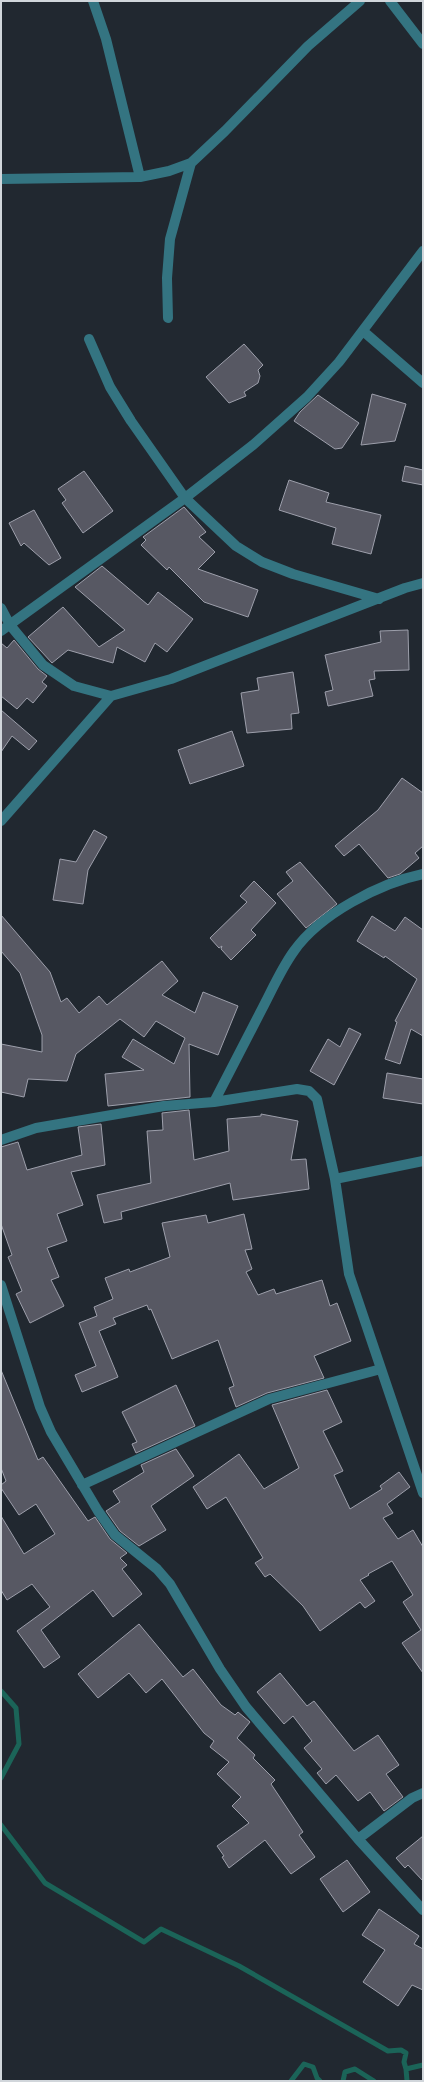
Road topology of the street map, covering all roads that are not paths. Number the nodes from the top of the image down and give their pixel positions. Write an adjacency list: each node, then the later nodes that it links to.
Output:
1 (93, 1): 6 (street)
2 (360, 1): 5 (street)
3 (390, 1): 4 (street)
4 (423, 44)
5 (191, 163): 6 (street); 9 (street)
6 (140, 177): 7 (street)
7 (1, 179)
8 (423, 251): 10 (street)
9 (168, 318)
10 (363, 331): 12 (street); 13 (street)
11 (89, 339): 13 (street)
12 (423, 383)
13 (185, 498): 15 (street); 17 (street)
14 (423, 583): 15 (street)
15 (379, 599): 19 (street)
16 (1, 608): 17 (street)
17 (10, 625): 18 (street); 19 (street)
18 (1, 631)
19 (111, 696): 20 (street)
20 (1, 820)
21 (423, 874): 22 (street)
22 (214, 1102): 23 (street); 25 (street)
23 (1, 1140)
24 (423, 1161): 25 (street)
25 (335, 1179): 27 (street)
26 (1, 1285): 28 (street)
27 (381, 1369): 28 (street); 29 (street)
28 (82, 1485): 31 (street)
29 (423, 1493)
30 (423, 1793): 31 (street)
31 (358, 1839): 32 (street)
32 (423, 1910)

